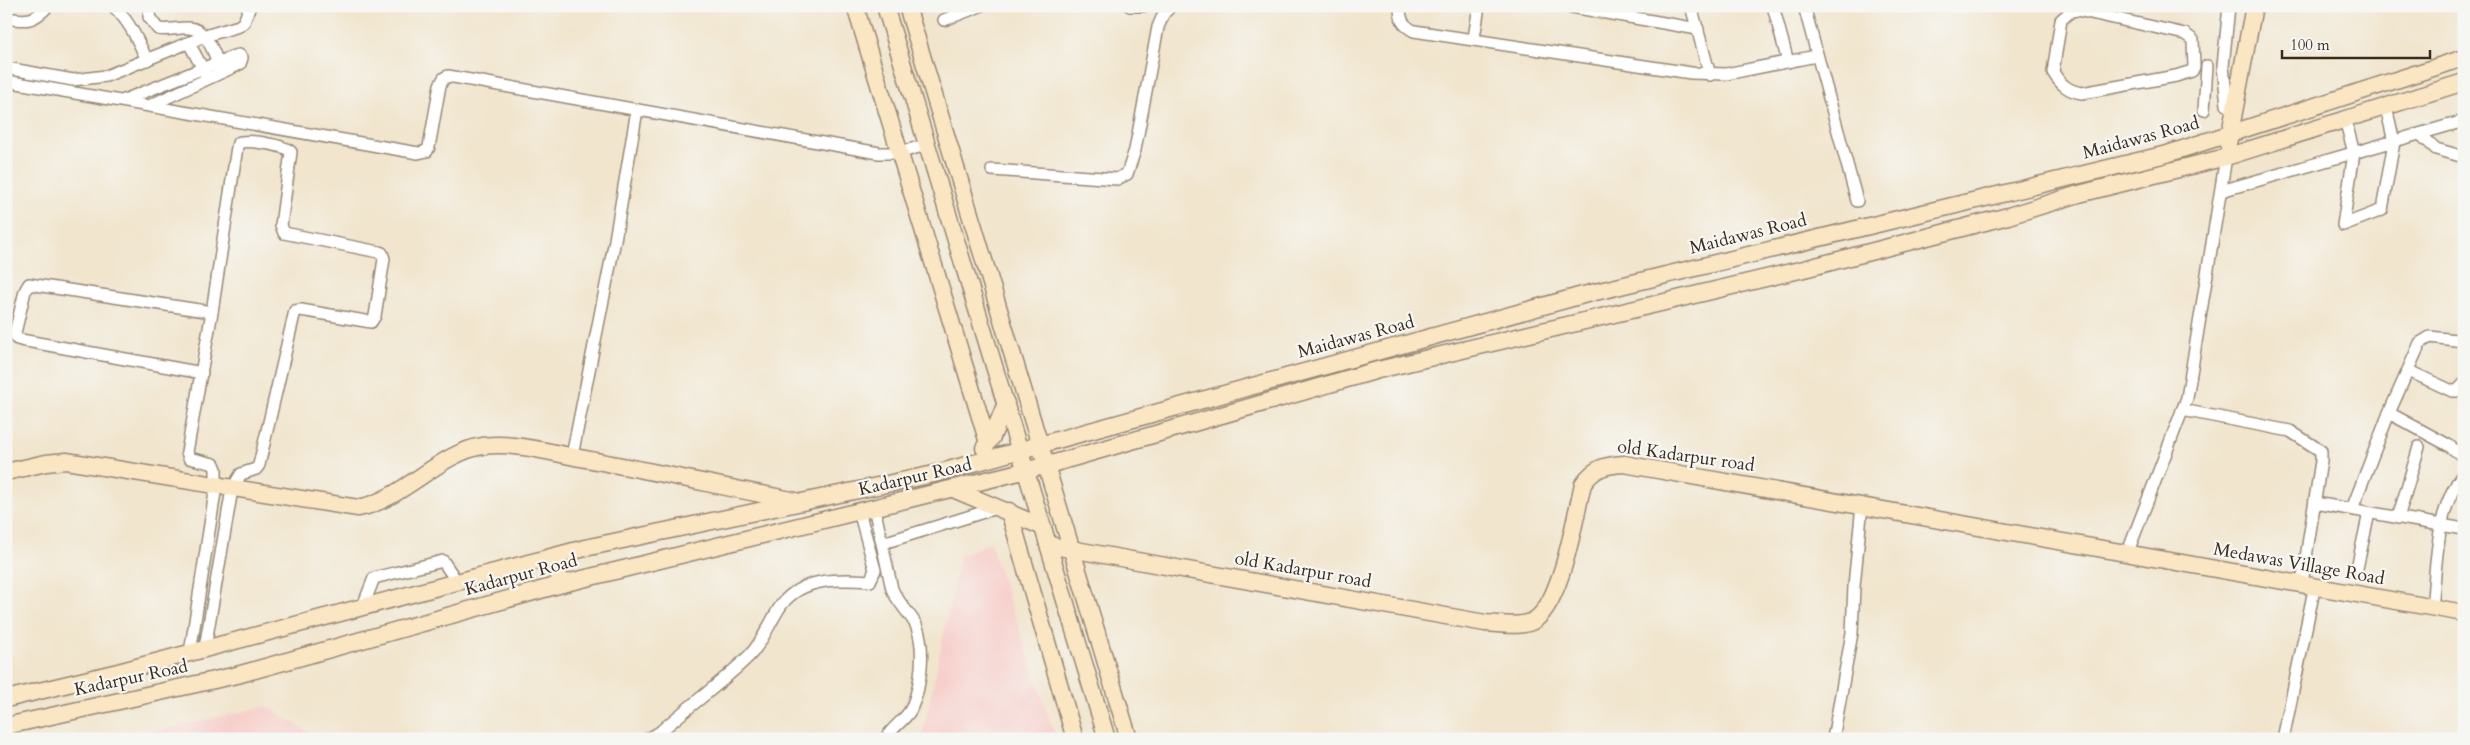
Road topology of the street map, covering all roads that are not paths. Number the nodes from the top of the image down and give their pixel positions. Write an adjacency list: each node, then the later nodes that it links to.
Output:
1 (48, 6): 20 (street)
2 (112, 6): 28 (street)
3 (150, 6): 23 (street)
4 (250, 6): 23 (street)
5 (855, 6): 50 (street)
6 (885, 6): 49 (street)
7 (907, 6): 66 (street)
8 (980, 6): 21 (street)
9 (1130, 6): 10 (street)
10 (1143, 6)
11 (1171, 6): 54 (street)
12 (1400, 6): 24 (street)
13 (1479, 6): 24 (street)
14 (1566, 6): 22 (street)
15 (1691, 6): 22 (street)
16 (1772, 6): 29 (street)
17 (1804, 6): 26 (street)
18 (2229, 6): 31 (street)
19 (2254, 6): 47 (street)
20 (6, 18)
21 (944, 20)
22 (1698, 30): 35 (street)
23 (205, 36): 25 (street); 34 (street)
24 (1474, 38): 35 (street)
25 (189, 43): 28 (street); 34 (street)
26 (1816, 56): 29 (street); 56 (street)
27 (2464, 58): 47 (street, Maidawas Road)
28 (147, 60): 33 (street)
29 (1788, 62): 35 (street)
30 (2206, 66): 31 (street); 32 (street); 43 (street)
31 (2223, 66): 40 (street)
32 (2194, 67): 32 (street)
33 (6, 68)
34 (205, 74): 38 (street); 39 (street)
35 (1710, 75)
36 (6, 81): 38 (street)
37 (2464, 82): 41 (street)
38 (124, 100): 39 (street)
39 (151, 105): 42 (street)
40 (2227, 105)
41 (2386, 107): 44 (street); 48 (street)
42 (637, 110): 50 (street); 69 (street)
43 (2204, 110)
44 (2345, 120): 51 (street); 53 (street)
45 (2464, 121): 46 (street)
46 (2421, 134): 48 (street); 52 (street)
47 (2230, 135): 53 (street); 66 (street, Maidawas Road)
48 (2394, 142): 51 (street); 51 (street)
49 (926, 145): 50 (street); 62 (street)
50 (898, 152): 65 (street)
51 (2354, 153): 55 (street)
52 (2464, 156)
53 (2226, 157): 55 (street); 72 (street)
54 (992, 170)
55 (2221, 191): 63 (street)
56 (1857, 201)
57 (212, 312): 60 (street); 60 (street); 76 (street)
58 (2464, 341): 59 (street)
59 (2409, 371): 61 (street); 64 (street)
60 (202, 373): 76 (street)
61 (2464, 384)
62 (1006, 403): 65 (street); 68 (street)
63 (2182, 410): 79 (street); 94 (street)
64 (2389, 413): 70 (street); 83 (street)
65 (988, 443): 71 (street)
66 (1040, 444): 68 (street, Kadarpur Road); 72 (street)
67 (2419, 447): 85 (street)
68 (1021, 450): 71 (street, Kadarpur Road); 73 (street)
69 (572, 456): 76 (street); 78 (street)
70 (2464, 457)
71 (966, 465): 78 (street, Kadarpur Road)
72 (1048, 465): 73 (street, Kadarpur Road); 91 (street)
73 (1026, 471): 77 (street, Kadarpur Road); 87 (street)
74 (6, 472): 76 (street)
75 (2464, 473): 86 (street)
76 (224, 488): 92 (street); 93 (street)
77 (953, 489): 81 (street, Kadarpur Road); 82 (street)
78 (803, 502): 95 (street, Kadarpur Road)
79 (2315, 503): 83 (street); 99 (street)
80 (1862, 505): 91 (street, old Kadarpur road); 94 (street, old Kadarpur road); 114 (street)
81 (867, 509): 89 (street); 98 (street, Kadarpur Road); 109 (street)
82 (1004, 510): 87 (street); 89 (street); 111 (street)
83 (2352, 510): 84 (street)
84 (2369, 513): 85 (street); 96 (street)
85 (2398, 518): 86 (street)
86 (2441, 525): 88 (street); 103 (street)
87 (1043, 527): 90 (street)
88 (2464, 529)
89 (882, 540): 110 (street)
90 (1048, 545): 91 (street, old Kadarpur road); 112 (street)
91 (1073, 548): 113 (street)
92 (206, 550): 93 (street); 100 (street)
93 (220, 552): 101 (street)
94 (2127, 554): 99 (street, Medawas Village Road)
95 (552, 557): 97 (street, Kadarpur Road); 98 (street)
96 (2357, 568)
97 (457, 582): 102 (street, Kadarpur Road); 102 (street)
98 (562, 584): 108 (street, Kadarpur Road)
99 (2309, 584): 103 (street, Medawas Village Road); 115 (street)
100 (198, 603): 101 (street); 106 (street)
101 (212, 605): 105 (street)
102 (363, 606): 105 (street, Kadarpur Road)
103 (2432, 608): 104 (street, Medawas Village Road)
104 (2464, 613)
105 (205, 648): 106 (street, Kadarpur Road)
106 (190, 653): 107 (street, Kadarpur Road)
107 (6, 699)
108 (6, 726)
109 (648, 739)
110 (886, 739)
111 (1076, 739)
112 (1107, 739)
113 (1129, 739)
114 (1834, 739)
115 (2283, 739)

